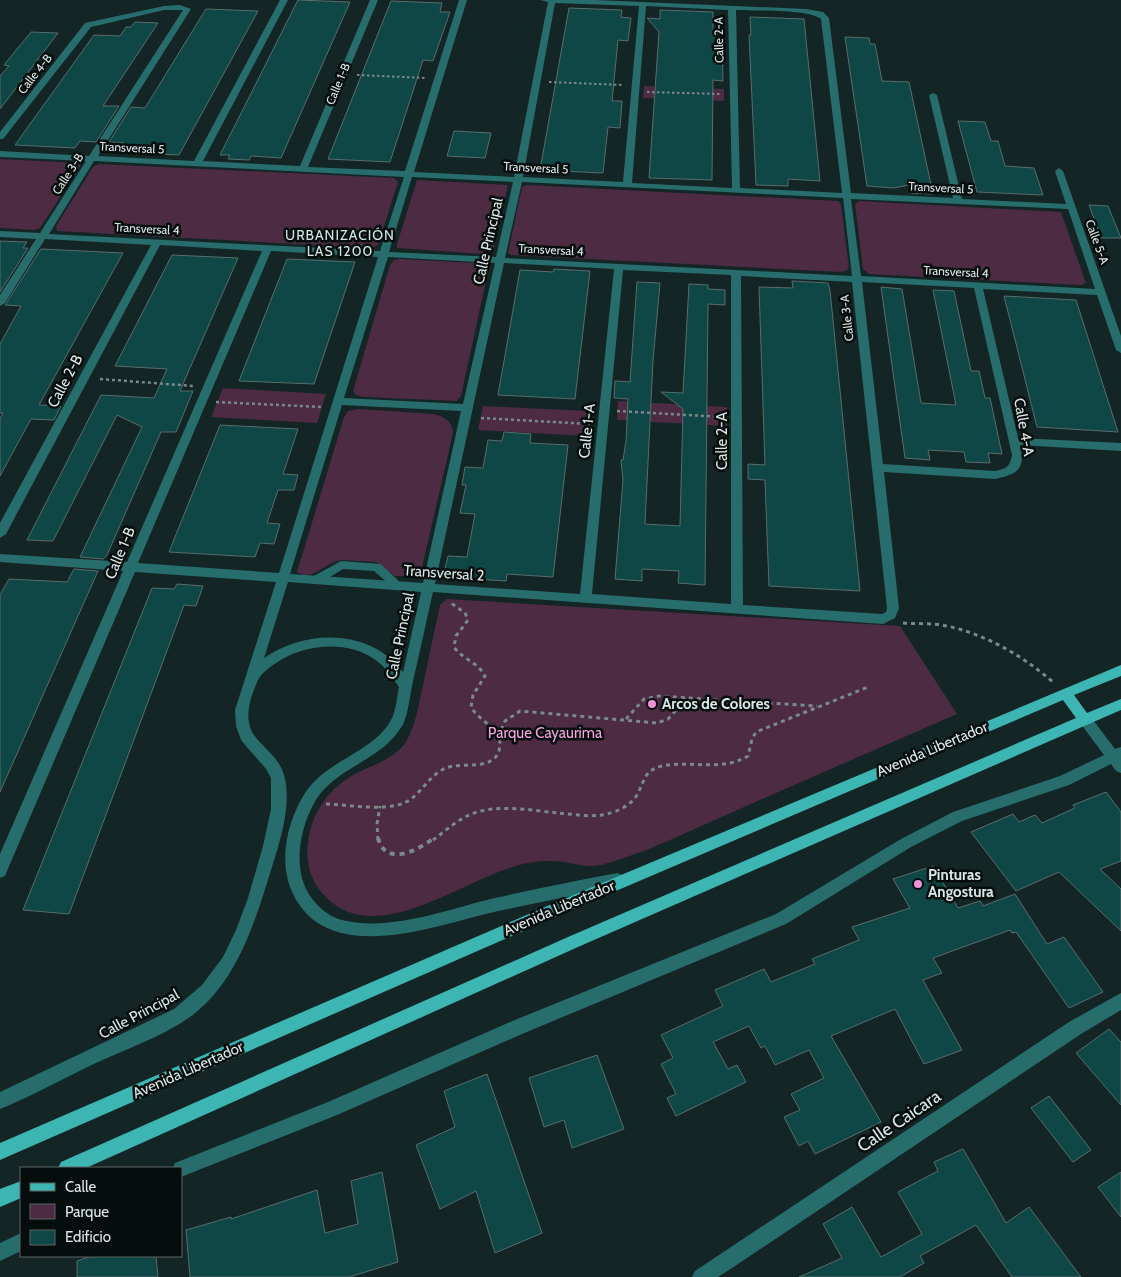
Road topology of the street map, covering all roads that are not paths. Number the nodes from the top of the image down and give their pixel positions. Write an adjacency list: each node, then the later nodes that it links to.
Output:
1 (284, 0): 13 (street)
2 (374, 0): 14 (street, Calle 1-B)
3 (463, 0): 16 (street, Calle Principal)
4 (544, 0): 5 (street)
5 (552, 1): 6 (street); 17 (street, Calle Principal)
6 (643, 5): 7 (street); 18 (street)
7 (732, 8): 19 (street, Calle 2-A); 20 (street, Calle 3-A)
8 (88, 25): 10 (street, Calle 4-B); 12 (street, Calle 3-B)
9 (933, 95): 21 (street)
10 (0, 138)
11 (0, 154): 12 (street, Transversal 5)
12 (92, 159): 13 (street, Transversal 5); 24 (street, Calle 3-B)
13 (197, 164): 14 (street, Transversal 5)
14 (303, 169): 16 (street, Transversal 5)
15 (1059, 171): 22 (street, Calle 5-A)
16 (409, 174): 17 (street, Transversal 5); 27 (street, Calle Principal)
17 (518, 180): 18 (street, Transversal 5); 28 (street, Calle Principal)
18 (627, 185): 19 (street, Transversal 5)
19 (736, 190): 20 (street, Transversal 5)
20 (847, 196): 21 (street, Transversal 5); 31 (street, Calle 3-A)
21 (958, 201): 22 (street, Transversal 5)
22 (1072, 207): 33 (street, Calle 5-A)
23 (0, 234): 24 (street, Transversal 4)
24 (43, 236): 25 (street, Transversal 4); 34 (street, Calle 3-B)
25 (157, 242): 26 (street, Transversal 4); 41 (street, Calle 2-B)
26 (268, 248): 27 (street, Transversal 4); 43 (street, Calle 1-B)
27 (384, 254): 28 (street, Transversal 4); 36 (street, Calle Principal)
28 (500, 260): 29 (street, Transversal 4); 37 (street, Calle Principal)
29 (619, 266): 30 (street, Transversal 4); 48 (street, Calle 1-A)
30 (736, 273): 31 (street, Transversal 4); 49 (street, Calle 2-A)
31 (856, 279): 32 (street, Transversal 4); 40 (street, Calle 3-A)
32 (978, 286): 33 (street, Transversal 4); 38 (street, Calle 4-A)
33 (1102, 292): 35 (street, Calle 5-A)
34 (0, 303)
35 (1121, 350)
36 (337, 405): 37 (street); 44 (street, Calle Principal)
37 (466, 413): 47 (street, Calle Principal)
38 (1014, 441): 39 (street); 40 (street, Calle 4-A)
39 (1121, 447)
40 (878, 468): 50 (street, Calle 3-A)
41 (0, 534)
42 (0, 558): 43 (street, Transversal 2)
43 (131, 568): 44 (street, Transversal 2); 58 (street, Calle 1-B)
44 (283, 578): 45 (street, Transversal 2); 52 (street, Calle Principal)
45 (316, 580): 46 (street, Transversal 2); 46 (lane)
46 (400, 586): 47 (street, Transversal 2)
47 (428, 588): 48 (street, Transversal 2); 53 (street, Calle Principal)
48 (584, 599): 49 (street, Transversal 2)
49 (737, 609): 50 (street, Transversal 2)
50 (887, 618)
51 (1121, 670): 54 (main road, Avenida Libertador)
52 (253, 676): 53 (street); 61 (street, Calle Principal)
53 (406, 688): 59 (street, Calle Principal)
54 (1065, 693): 56 (main road); 59 (main road, Avenida Libertador)
55 (1121, 704): 56 (main road)
56 (1085, 720): 57 (street); 63 (main road)
57 (1118, 759): 64 (street)
58 (0, 871)
59 (632, 877): 62 (main road, Avenida Libertador)
60 (1121, 1001): 69 (street, Calle Caicara)
61 (0, 1101)
62 (0, 1152)
63 (69, 1167)
64 (182, 1170)
65 (20, 1189): 66 (main road)
66 (0, 1198)
67 (20, 1242): 68 (street)
68 (0, 1252)
69 (701, 1277)

